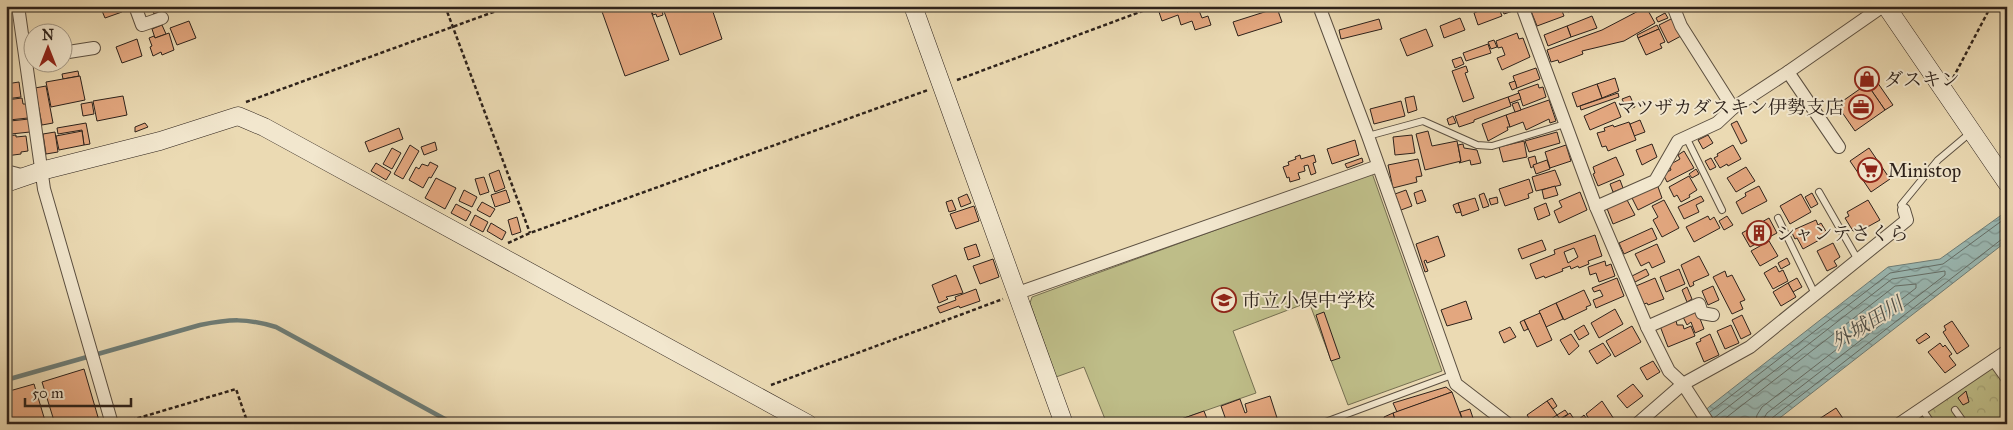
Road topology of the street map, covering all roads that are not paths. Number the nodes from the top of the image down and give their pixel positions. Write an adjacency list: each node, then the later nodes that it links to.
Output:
1 (18, 6): 9 (street)
2 (135, 6): 8 (street)
3 (913, 6): 31 (street)
4 (1319, 6): 17 (street)
5 (1522, 6): 15 (street)
6 (1673, 6): 14 (street)
7 (1884, 6): 13 (street); 16 (street)
8 (162, 18)
9 (22, 23)
10 (94, 48): 11 (street)
11 (72, 51)
12 (30, 72): 22 (street)
13 (1788, 72): 14 (street); 19 (street)
14 (1733, 108): 18 (street)
15 (1565, 124): 17 (lane); 26 (street)
16 (1970, 133): 24 (street); 28 (lane)
17 (1368, 136): 20 (street)
18 (1686, 137): 26 (street); 27 (lane)
19 (1839, 147)
20 (1378, 166): 31 (street); 37 (street)
21 (6, 171): 22 (street)
22 (33, 174): 23 (street); 43 (street); 44 (street)
23 (6, 183)
24 (2007, 183)
25 (1819, 192): 30 (lane)
26 (1596, 207): 34 (street)
27 (1722, 210)
28 (1904, 210): 30 (street)
29 (1778, 218): 32 (lane)
30 (1859, 261): 32 (street)
31 (1018, 293): 45 (street)
32 (1815, 296): 39 (street)
33 (1713, 315): 34 (street)
34 (1647, 327): 39 (street)
35 (2007, 351): 36 (street)
36 (1994, 360): 38 (street); 40 (street)
37 (1452, 375): 46 (lane); 47 (street)
38 (2007, 378)
39 (1680, 387): 48 (street); 49 (street)
40 (1922, 408): 50 (street); 51 (lane)
41 (1955, 410): 52 (lane)
42 (2007, 418): 53 (lane)
43 (112, 424)
44 (808, 424)
45 (1064, 424)
46 (1320, 424)
47 (1508, 424)
48 (1637, 424)
49 (1709, 424)
50 (1899, 424)
51 (1932, 424)
52 (1965, 424)
53 (1999, 424)

